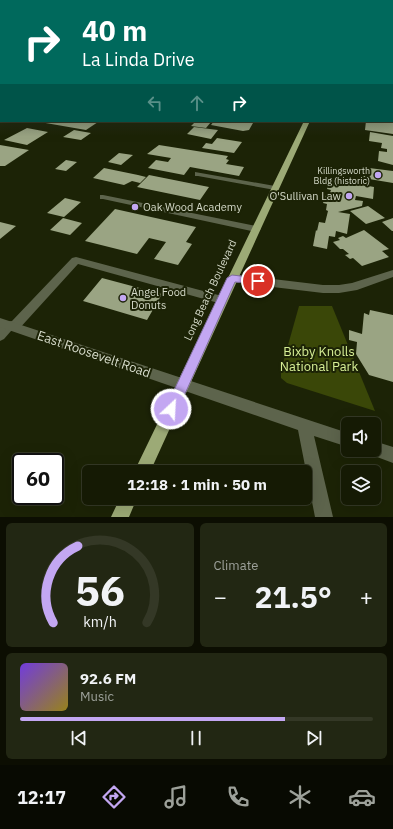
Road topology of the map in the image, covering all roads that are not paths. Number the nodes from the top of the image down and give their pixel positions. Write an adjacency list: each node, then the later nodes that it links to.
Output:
1 (307, 122): 3 (main road, Long Beach Boulevard)
2 (198, 174): 3 (street)
3 (275, 188): 5 (main road, Long Beach Boulevard)
4 (103, 197): 5 (street)
5 (256, 229): 7 (main road, Long Beach Boulevard)
6 (393, 273): 7 (street)
7 (232, 278): 8 (main road, Long Beach Boulevard)
8 (222, 300): 9 (street); 11 (main road, Long Beach Boulevard)
9 (7, 325): 10 (street); 11 (street, East Roosevelt Road)
10 (0, 336)
11 (183, 384): 12 (street, East Roosevelt Road); 16 (main road, Long Beach Boulevard)
12 (304, 425): 13 (street, East Roosevelt Road); 19 (street)
13 (341, 438)
14 (381, 452): 15 (street)
15 (393, 456)
16 (145, 465)
17 (126, 505): 18 (main road)
18 (120, 517)
19 (324, 517)

